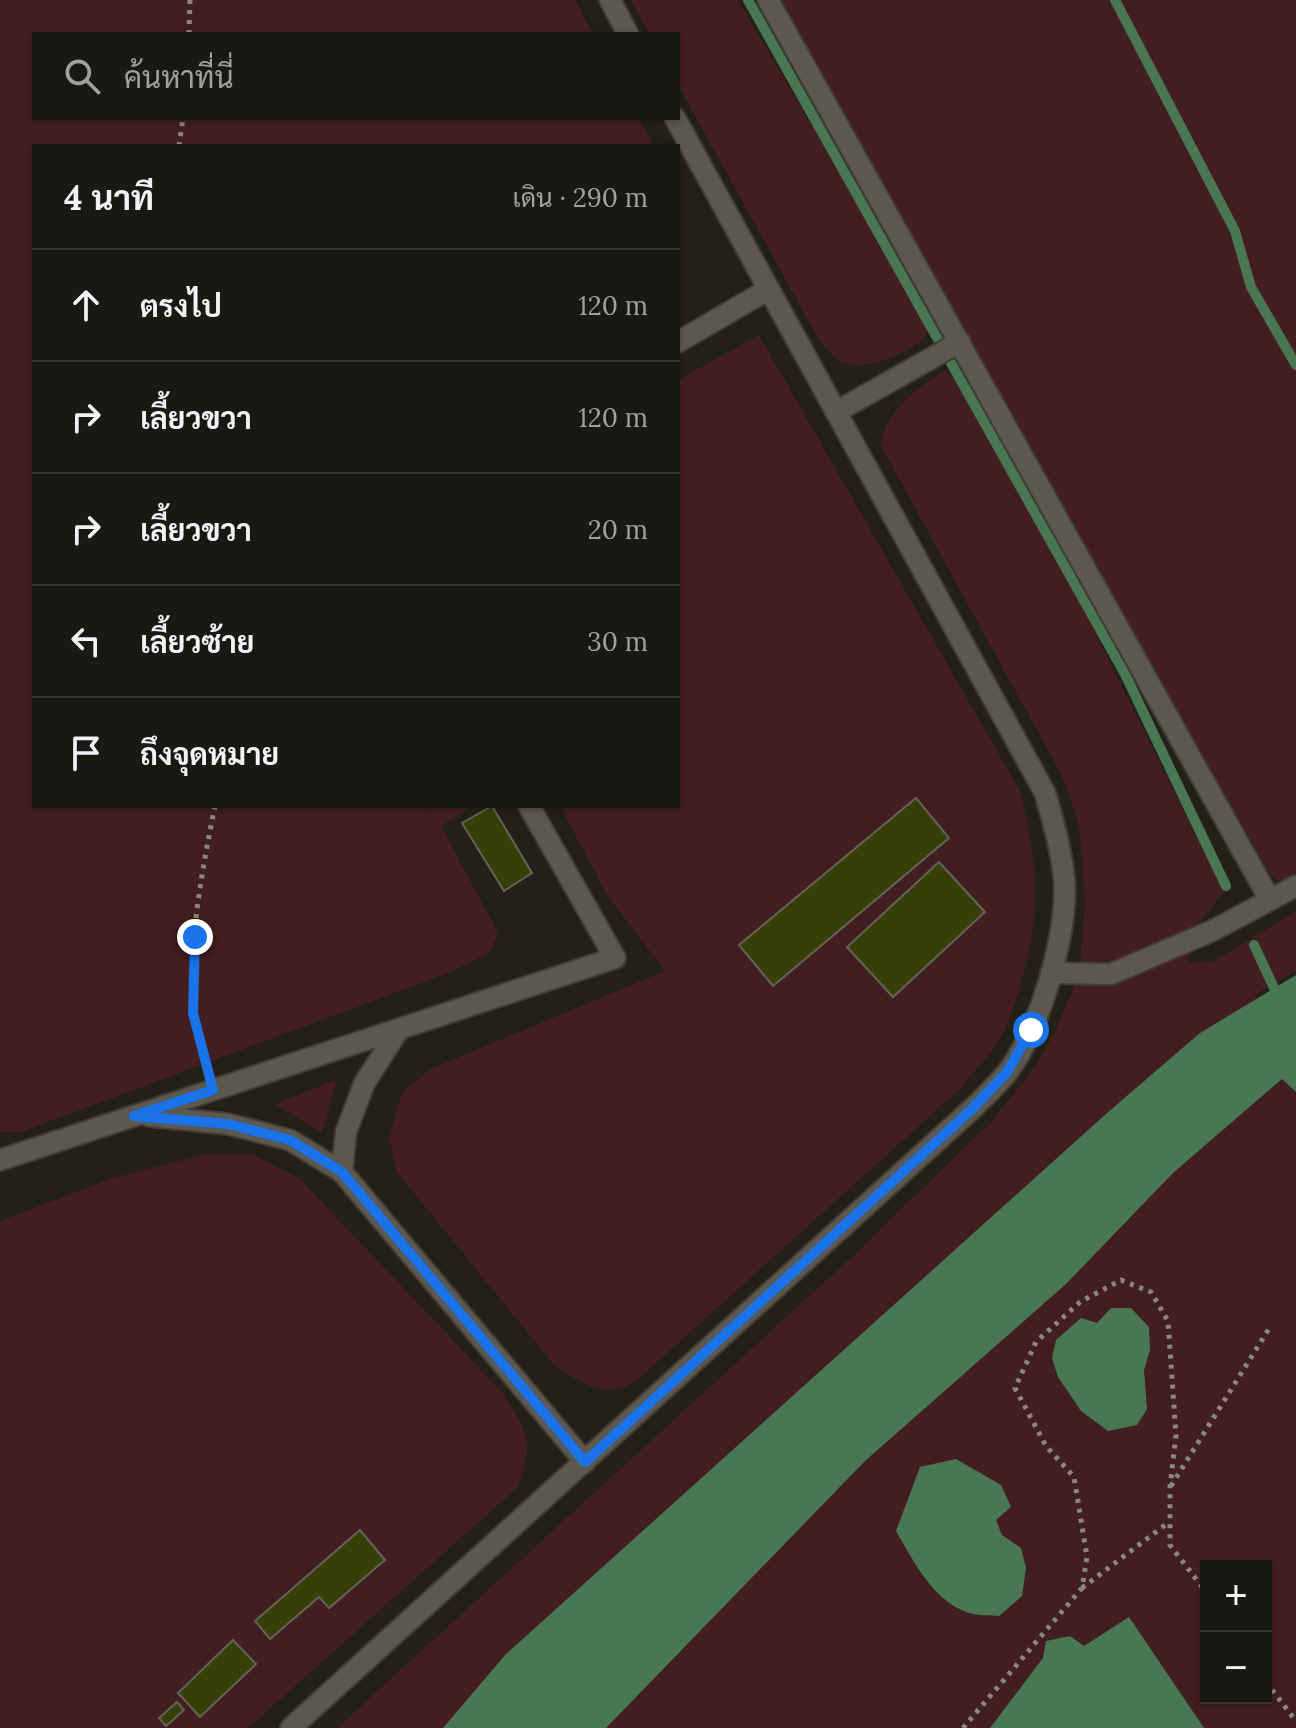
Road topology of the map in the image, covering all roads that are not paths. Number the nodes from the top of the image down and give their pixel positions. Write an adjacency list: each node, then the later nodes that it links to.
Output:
1 (610, 0): 3 (lane)
2 (768, 0): 7 (lane)
3 (627, 32)
4 (676, 120): 5 (lane)
5 (769, 289): 6 (lane); 8 (lane)
6 (680, 341)
7 (954, 346): 8 (lane); 11 (lane)
8 (836, 412): 12 (lane)
9 (530, 808): 13 (lane)
10 (1296, 886): 11 (lane)
11 (1269, 898): 12 (lane)
12 (1051, 973): 17 (lane)
13 (399, 1029): 14 (lane); 16 (lane)
14 (134, 1116): 15 (lane); 16 (lane)
15 (0, 1160)
16 (342, 1172): 17 (lane)
17 (585, 1462): 18 (lane)
18 (291, 1728)

